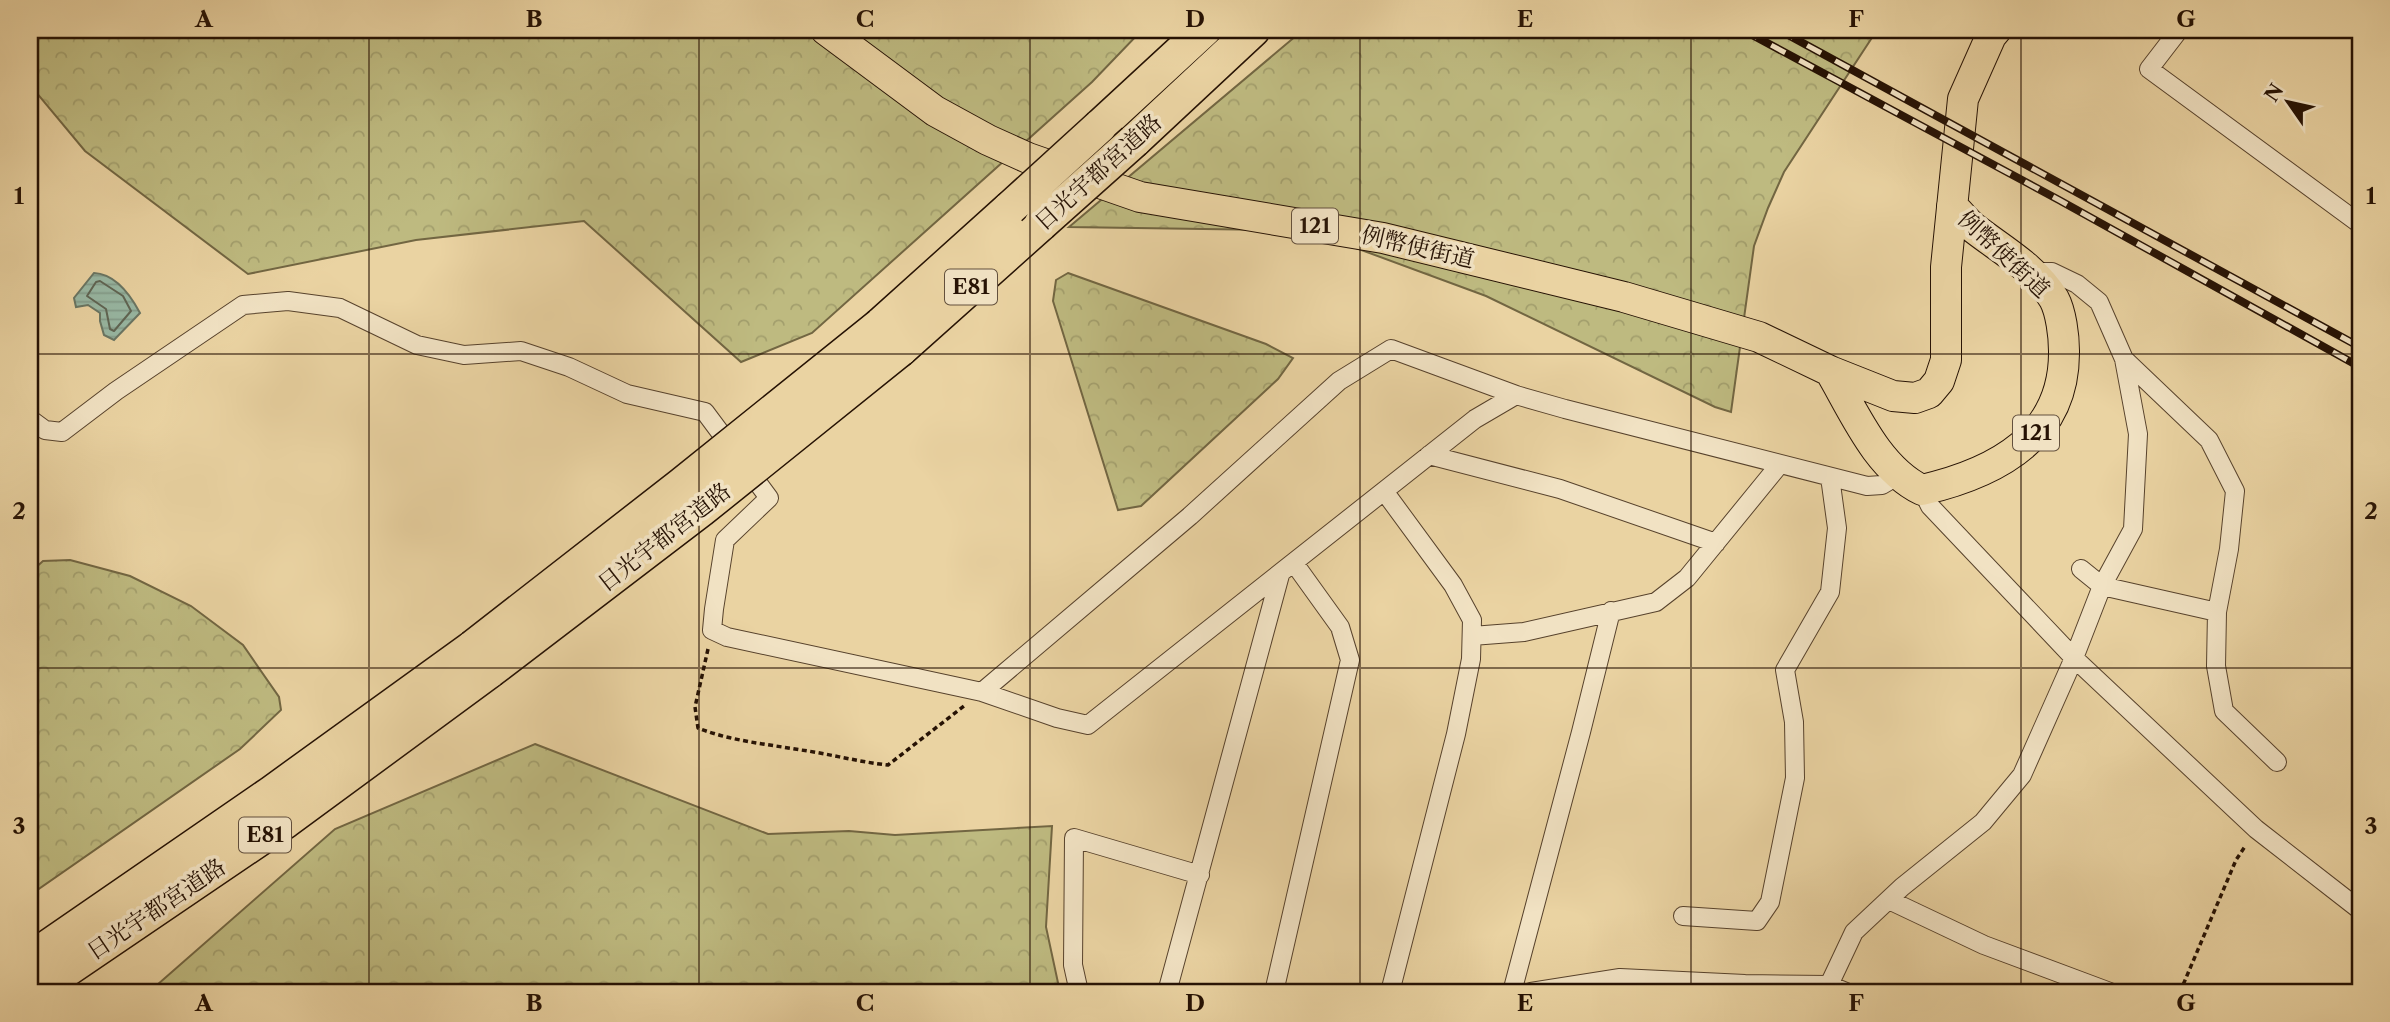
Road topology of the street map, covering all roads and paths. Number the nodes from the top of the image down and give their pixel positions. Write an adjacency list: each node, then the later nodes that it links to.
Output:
1 (826, 30): 11 (highway, 例幣使街道 / 121)
2 (1204, 30): 9 (highway, 日光宇都宮道路 / E81, bridge)
3 (1253, 30): 9 (highway, 日光宇都宮道路 / E81, bridge)
4 (1996, 30): 6 (highway, 例幣使街道 / 121)
5 (2179, 30): 7 (street)
6 (1952, 206): 8 (highway, 例幣使街道 / 121); 11 (highway, 例幣使街道 / 121)
7 (2360, 224)
8 (2030, 272): 10 (street); 17 (highway, 例幣使街道 / 121)
9 (890, 338): 29 (highway, 日光宇都宮道路 / E81, bridge)
10 (2124, 359): 23 (street); 25 (street)
11 (1830, 371): 17 (highway)
12 (1516, 395): 14 (street); 15 (street); 30 (street)
13 (30, 419): 26 (street)
14 (1429, 455): 18 (street); 19 (street)
15 (1780, 464): 16 (street); 19 (street)
16 (1830, 477): 17 (street); 36 (street)
17 (1911, 482): 28 (street)
18 (1384, 491): 20 (street); 27 (street)
19 (1716, 543): 24 (street)
20 (1294, 563): 22 (street); 42 (street)
21 (2081, 569): 23 (street)
22 (1280, 575): 30 (street); 33 (street)
23 (2102, 586): 25 (street); 28 (street)
24 (1611, 611): 27 (street); 44 (street)
25 (2217, 612): 31 (street)
26 (712, 630): 30 (street); 30 (path)
27 (1472, 636): 43 (street)
28 (2074, 658): 32 (street); 34 (street)
29 (481, 659): 37 (highway, 日光宇都宮道路 / E81); 39 (highway, 日光宇都宮道路 / E81)
30 (982, 692)
31 (2277, 762)
32 (2256, 829): 35 (street); 47 (path)
33 (1200, 876): 40 (street); 41 (street)
34 (1889, 900): 38 (street); 46 (street)
35 (2360, 910)
36 (1683, 916)
37 (30, 959)
38 (1837, 988): 45 (street)
39 (34, 992)
40 (1079, 992)
41 (1167, 992)
42 (1274, 992)
43 (1390, 992)
44 (1512, 992)
45 (1531, 992)
46 (2110, 992)
47 (2179, 992)

